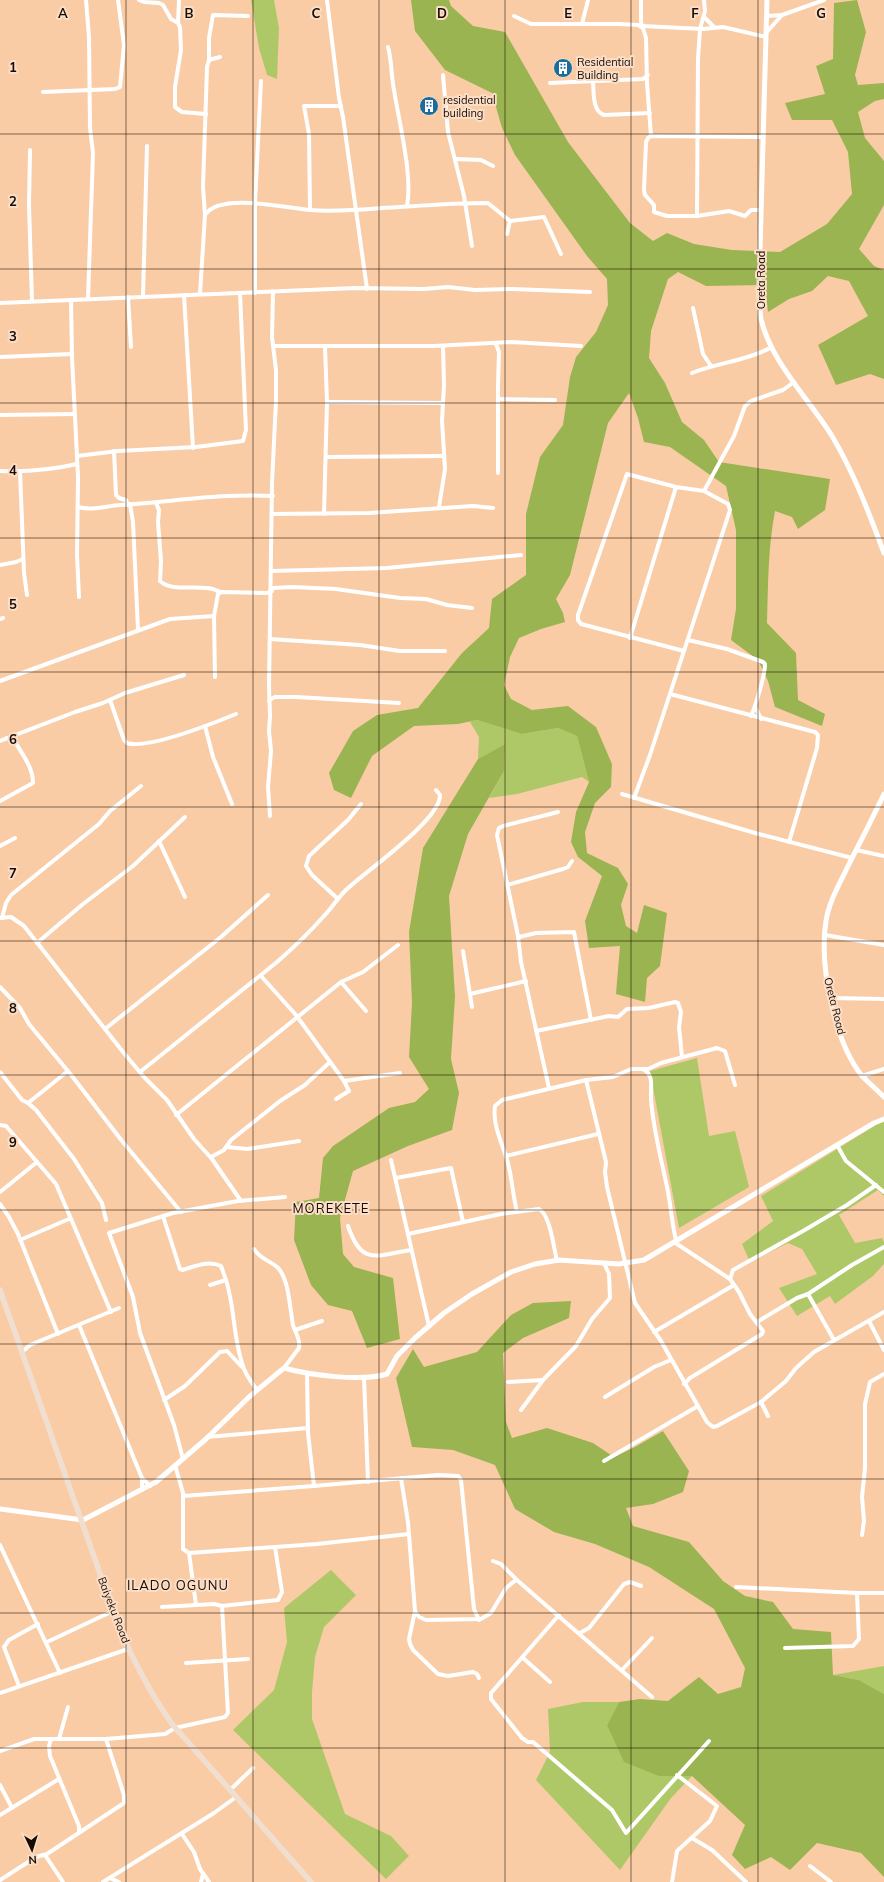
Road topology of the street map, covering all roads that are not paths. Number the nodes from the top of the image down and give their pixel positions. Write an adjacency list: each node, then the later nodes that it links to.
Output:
1 (86, 0): 34 (street)
2 (118, 0): 34 (street)
3 (139, 0): 17 (street)
4 (179, 0): 17 (street)
5 (328, 0): 36 (street)
6 (588, 0): 16 (street)
7 (641, 0): 20 (street)
8 (704, 0): 15 (street)
9 (767, 0): 14 (street, Oreta Road)
10 (824, 0): 11 (street)
11 (782, 15): 14 (street); 23 (street)
12 (248, 16): 26 (street)
13 (514, 16): 18 (street)
14 (767, 16): 23 (street, Oreta Road)
15 (704, 17): 21 (street); 22 (street)
16 (584, 19): 18 (street); 19 (street)
17 (178, 24): 38 (street)
18 (582, 24): 19 (street)
19 (588, 24): 20 (street)
20 (641, 25): 22 (street); 28 (street)
21 (714, 27): 22 (street); 23 (street)
22 (700, 29): 40 (street)
23 (766, 35): 41 (street, Oreta Road)
24 (388, 47): 48 (street)
25 (220, 57): 26 (street)
26 (209, 60): 38 (street)
27 (443, 75): 44 (street)
28 (648, 75): 29 (street); 33 (street)
29 (643, 79): 31 (street); 33 (street)
30 (261, 81): 46 (street)
31 (593, 82): 32 (street); 37 (street)
32 (550, 83)
33 (647, 83): 37 (street)
34 (90, 90): 35 (street); 67 (street)
35 (43, 92)
36 (340, 106): 49 (street); 51 (street)
37 (650, 113): 39 (street)
38 (206, 114): 52 (street)
39 (651, 136): 40 (street); 53 (street)
40 (699, 136): 41 (street); 53 (street)
41 (763, 137): 50 (street, Oreta Road)
42 (147, 146): 65 (street)
43 (30, 150): 69 (street)
44 (456, 159): 45 (street); 47 (street)
45 (493, 166)
46 (255, 203): 49 (street); 52 (street); 62 (street)
47 (465, 205): 48 (street); 54 (street); 56 (street)
48 (407, 206): 51 (street)
49 (310, 210): 51 (street)
50 (761, 210): 53 (street); 78 (street, Oreta Road)
51 (355, 211): 58 (street)
52 (205, 215): 63 (street)
53 (697, 216)
54 (510, 221): 55 (street); 57 (street)
55 (507, 234)
56 (472, 246)
57 (561, 254)
58 (367, 289): 59 (street); 60 (street)
59 (272, 292): 62 (street); 73 (street)
60 (590, 292)
61 (240, 293): 62 (street); 63 (street); 90 (street)
62 (255, 293)
63 (200, 294): 64 (street)
64 (184, 295): 65 (street); 90 (street)
65 (143, 297): 66 (street)
66 (128, 298): 67 (street); 76 (street)
67 (88, 299): 68 (street)
68 (71, 300): 69 (street); 79 (street)
69 (32, 301): 70 (street)
70 (0, 303)
71 (693, 308): 81 (street)
72 (496, 344): 74 (street); 75 (street); 84 (street)
73 (274, 346): 77 (street); 101 (street)
74 (443, 346): 77 (street); 87 (street)
75 (581, 346)
76 (131, 347)
77 (325, 347): 86 (street)
78 (772, 347): 81 (street); 83 (street, Oreta Road)
79 (72, 354): 80 (street); 89 (street)
80 (0, 357)
81 (711, 366): 82 (street)
82 (692, 373)
83 (794, 382): 100 (street); 109 (street, Oreta Road)
84 (498, 400): 85 (street); 98 (street)
85 (555, 400)
86 (327, 402): 87 (street); 94 (street)
87 (443, 403): 93 (street)
88 (0, 414): 89 (street)
89 (74, 414): 92 (street)
90 (192, 448): 91 (street)
91 (114, 451): 92 (street); 103 (street)
92 (77, 456): 95 (street)
93 (443, 456): 94 (street); 104 (street)
94 (326, 457): 108 (street)
95 (77, 464): 97 (street); 105 (street)
96 (0, 471): 97 (street)
97 (20, 471): 111 (street)
98 (498, 473)
99 (676, 487): 100 (street); 123 (street); 123 (street)
100 (704, 491): 125 (street)
101 (272, 496): 102 (street); 107 (street)
102 (156, 503): 103 (street); 116 (street)
103 (129, 504): 105 (street); 122 (street)
104 (439, 507): 106 (street); 108 (street)
105 (78, 508): 119 (street)
106 (493, 508)
107 (273, 514): 108 (street); 115 (street)
108 (324, 514)
109 (884, 553)
110 (521, 555): 115 (street)
111 (23, 559): 112 (street); 114 (street)
112 (16, 562): 113 (street); 114 (street)
113 (0, 565)
114 (23, 567): 118 (street)
115 (271, 571): 117 (street)
116 (220, 592): 117 (street); 121 (street)
117 (271, 592): 120 (street); 124 (street)
118 (27, 595)
119 (79, 597)
120 (472, 608)
121 (214, 616): 122 (street); 129 (street)
122 (138, 630): 130 (street)
123 (630, 638): 127 (street)
124 (270, 639): 126 (street); 131 (street)
125 (688, 640): 127 (street); 137 (street)
126 (445, 651)
127 (684, 651): 132 (street)
128 (184, 676): 134 (street)
129 (215, 677)
130 (0, 681)
131 (269, 693): 133 (street); 135 (street)
132 (670, 694): 139 (street); 150 (street)
133 (275, 697): 135 (street); 136 (street)
134 (110, 700): 141 (street); 142 (street)
135 (270, 700): 155 (street)
136 (399, 703)
137 (755, 706): 139 (street); 140 (street)
138 (236, 714): 141 (street)
139 (751, 716): 140 (street)
140 (761, 718): 159 (street)
141 (205, 726): 152 (street)
142 (16, 734): 143 (street); 144 (street)
143 (7, 738): 144 (street); 145 (street)
144 (14, 740): 151 (street)
145 (0, 741)
146 (141, 786): 169 (street)
147 (436, 790): 168 (street)
148 (622, 794): 150 (street)
149 (884, 796): 161 (street, Oreta Road)
150 (634, 798): 159 (street)
151 (0, 801)
152 (232, 804)
153 (361, 804): 168 (street)
154 (558, 812): 165 (street)
155 (270, 816)
156 (185, 817): 158 (street)
157 (15, 838): 160 (street)
158 (160, 841): 167 (street); 172 (street)
159 (789, 842): 163 (street)
160 (0, 846)
161 (856, 850): 162 (street); 163 (street, Oreta Road)
162 (884, 856)
163 (852, 858): 170 (street, Oreta Road)
164 (572, 862): 165 (street)
165 (507, 885): 171 (street)
166 (268, 895): 187 (street)
167 (184, 897)
168 (338, 898): 176 (street)
169 (1, 918): 172 (street)
170 (825, 935): 174 (street); 181 (street, Oreta Road)
171 (518, 938): 177 (street); 186 (street)
172 (37, 943): 187 (street)
173 (398, 945): 178 (street)
174 (884, 946)
175 (463, 951): 180 (street)
176 (260, 976): 185 (street); 195 (street)
177 (526, 981): 180 (street); 188 (street)
178 (340, 982): 184 (street); 185 (street)
179 (0, 987): 193 (street)
180 (470, 994): 183 (street)
181 (831, 998): 182 (street); 197 (street, Oreta Road)
182 (884, 999)
183 (472, 1007)
184 (366, 1011)
185 (297, 1017): 190 (street); 205 (street)
186 (591, 1020): 188 (street); 189 (street)
187 (105, 1029): 195 (street)
188 (536, 1031): 201 (street)
189 (682, 1057): 191 (street); 200 (street)
190 (330, 1062): 199 (street); 211 (street)
191 (643, 1069): 198 (street); 232 (street)
192 (884, 1069): 197 (street)
193 (68, 1071): 204 (street); 223 (street)
194 (0, 1072): 204 (street)
195 (140, 1072): 205 (street)
196 (400, 1073): 199 (street)
197 (862, 1076): 202 (street, Oreta Road)
198 (586, 1080): 201 (street); 208 (street)
199 (344, 1081): 203 (street)
200 (735, 1085)
201 (549, 1088): 212 (street)
202 (884, 1097)
203 (336, 1099)
204 (28, 1103): 227 (street)
205 (176, 1115): 213 (street)
206 (884, 1119): 210 (street)
207 (0, 1124): 215 (street)
208 (598, 1134): 212 (street); 238 (street)
209 (298, 1140): 211 (street)
210 (837, 1144): 217 (street); 232 (street)
211 (227, 1147): 213 (street)
212 (506, 1156): 224 (street)
213 (211, 1157): 221 (street)
214 (391, 1160): 216 (street)
215 (37, 1162): 218 (street); 226 (street)
216 (396, 1178): 228 (street); 230 (street)
217 (876, 1185): 219 (street); 239 (street)
218 (0, 1192)
219 (884, 1192)
220 (285, 1197): 221 (street)
221 (240, 1201): 223 (street)
222 (0, 1204): 231 (street)
223 (181, 1212): 225 (street)
224 (517, 1212): 228 (street); 236 (street)
225 (163, 1216): 240 (street); 270 (street)
226 (70, 1219): 231 (street); 246 (street)
227 (106, 1220)
228 (463, 1222): 230 (street)
229 (348, 1226): 235 (street)
230 (408, 1234): 235 (street)
231 (20, 1240): 255 (street)
232 (675, 1241): 238 (street); 239 (street)
233 (884, 1247): 244 (street)
234 (254, 1249): 253 (street)
235 (411, 1250): 252 (street)
236 (557, 1261): 237 (street); 252 (street)
237 (604, 1263): 238 (street); 265 (street)
238 (625, 1263): 254 (street)
239 (730, 1279): 242 (street)
240 (226, 1280): 241 (street); 260 (street)
241 (210, 1285)
242 (734, 1285): 250 (street); 254 (street)
243 (0, 1290): 257 (main road, Baiyeku Road)
244 (808, 1294): 250 (street); 256 (street)
245 (119, 1308): 246 (street)
246 (111, 1312): 251 (street)
247 (884, 1312): 249 (street)
248 (322, 1321): 253 (street)
249 (869, 1321): 256 (street); 258 (street)
250 (757, 1322): 267 (street)
251 (79, 1325): 255 (street); 280 (street)
252 (429, 1326): 264 (street)
253 (295, 1330): 261 (street)
254 (654, 1332): 259 (street)
255 (58, 1334): 257 (street)
256 (834, 1340): 271 (street)
257 (21, 1349): 288 (main road, Baiyeku Road)
258 (884, 1350)
259 (671, 1360): 267 (street); 269 (street)
260 (243, 1368): 268 (street); 270 (street)
261 (284, 1368): 262 (street); 268 (street)
262 (307, 1373): 264 (street); 275 (street)
263 (884, 1374): 290 (street)
264 (364, 1377): 282 (street)
265 (543, 1380): 266 (street); 273 (street)
266 (508, 1382)
267 (684, 1384): 272 (street)
268 (257, 1390): 276 (street)
269 (605, 1397)
270 (164, 1400): 277 (street)
271 (761, 1402): 272 (street); 274 (street)
272 (698, 1406): 278 (street)
273 (521, 1410)
274 (768, 1416)
275 (308, 1428): 276 (street); 284 (street)
276 (207, 1437): 277 (street)
277 (183, 1459): 279 (street)
278 (604, 1461)
279 (176, 1465): 283 (street); 286 (street)
280 (142, 1478): 283 (street); 285 (street)
281 (401, 1478): 282 (street); 289 (street); 306 (street)
282 (368, 1482): 284 (street)
283 (150, 1486): 285 (street)
284 (314, 1486): 286 (street)
285 (142, 1490): 288 (street)
286 (183, 1496): 293 (street)
287 (0, 1509): 288 (street)
288 (82, 1520): 303 (main road, Baiyeku Road)
289 (409, 1534): 292 (street); 304 (street)
290 (862, 1535)
291 (0, 1545): 307 (street)
292 (275, 1546): 293 (street); 301 (street)
293 (189, 1553): 300 (street)
294 (493, 1561): 295 (street)
295 (516, 1580): 305 (street); 306 (street)
296 (641, 1586): 308 (street)
297 (736, 1587): 298 (street)
298 (857, 1593): 299 (street); 311 (street)
299 (884, 1593)
300 (196, 1605): 301 (street); 302 (street)
301 (222, 1606): 315 (street)
302 (162, 1607)
303 (113, 1611): 310 (street); 312 (main road, Baiyeku Road)
304 (415, 1611): 306 (street); 319 (street)
305 (559, 1615): 308 (street); 313 (street)
306 (479, 1620)
307 (38, 1624): 310 (street); 321 (street)
308 (580, 1633): 317 (street)
309 (652, 1638): 317 (street)
310 (47, 1642): 318 (street)
311 (785, 1648)
312 (128, 1649): 318 (street); 325 (main road, Baiyeku Road)
313 (522, 1658): 320 (street); 332 (street)
314 (248, 1659): 315 (street)
315 (225, 1661): 316 (street); 325 (street)
316 (186, 1663)
317 (622, 1670): 323 (street)
318 (60, 1673): 321 (street)
319 (479, 1678)
320 (550, 1682)
321 (19, 1686): 322 (street)
322 (0, 1693)
323 (652, 1697)
324 (68, 1707): 327 (street)
325 (175, 1728): 328 (street); 335 (main road, Baiyeku Road)
326 (51, 1739): 327 (street); 330 (street); 333 (street)
327 (59, 1739): 328 (street)
328 (106, 1739): 340 (street)
329 (709, 1741): 332 (street)
330 (0, 1751)
331 (253, 1768): 335 (street)
332 (677, 1775): 343 (street)
333 (59, 1779): 337 (street); 339 (street)
334 (0, 1784): 337 (street)
335 (230, 1790): 336 (main road, Baiyeku Road)
336 (236, 1797): 342 (street); 355 (main road, Baiyeku Road)
337 (12, 1808): 338 (street)
338 (0, 1815)
339 (79, 1826): 340 (street); 341 (street)
340 (85, 1828): 341 (street)
341 (79, 1832): 344 (street)
342 (182, 1834): 346 (street); 347 (street)
343 (692, 1838): 356 (street); 357 (street)
344 (45, 1855): 349 (street); 351 (street)
345 (810, 1866): 358 (street)
346 (117, 1873): 348 (street); 350 (street)
347 (203, 1874): 353 (street); 354 (street)
348 (110, 1878): 350 (street); 352 (street)
349 (0, 1880)
350 (118, 1881)
351 (63, 1882)
352 (103, 1882)
353 (201, 1882)
354 (209, 1882)
355 (311, 1882)
356 (672, 1882)
357 (746, 1882)
358 (831, 1882)

